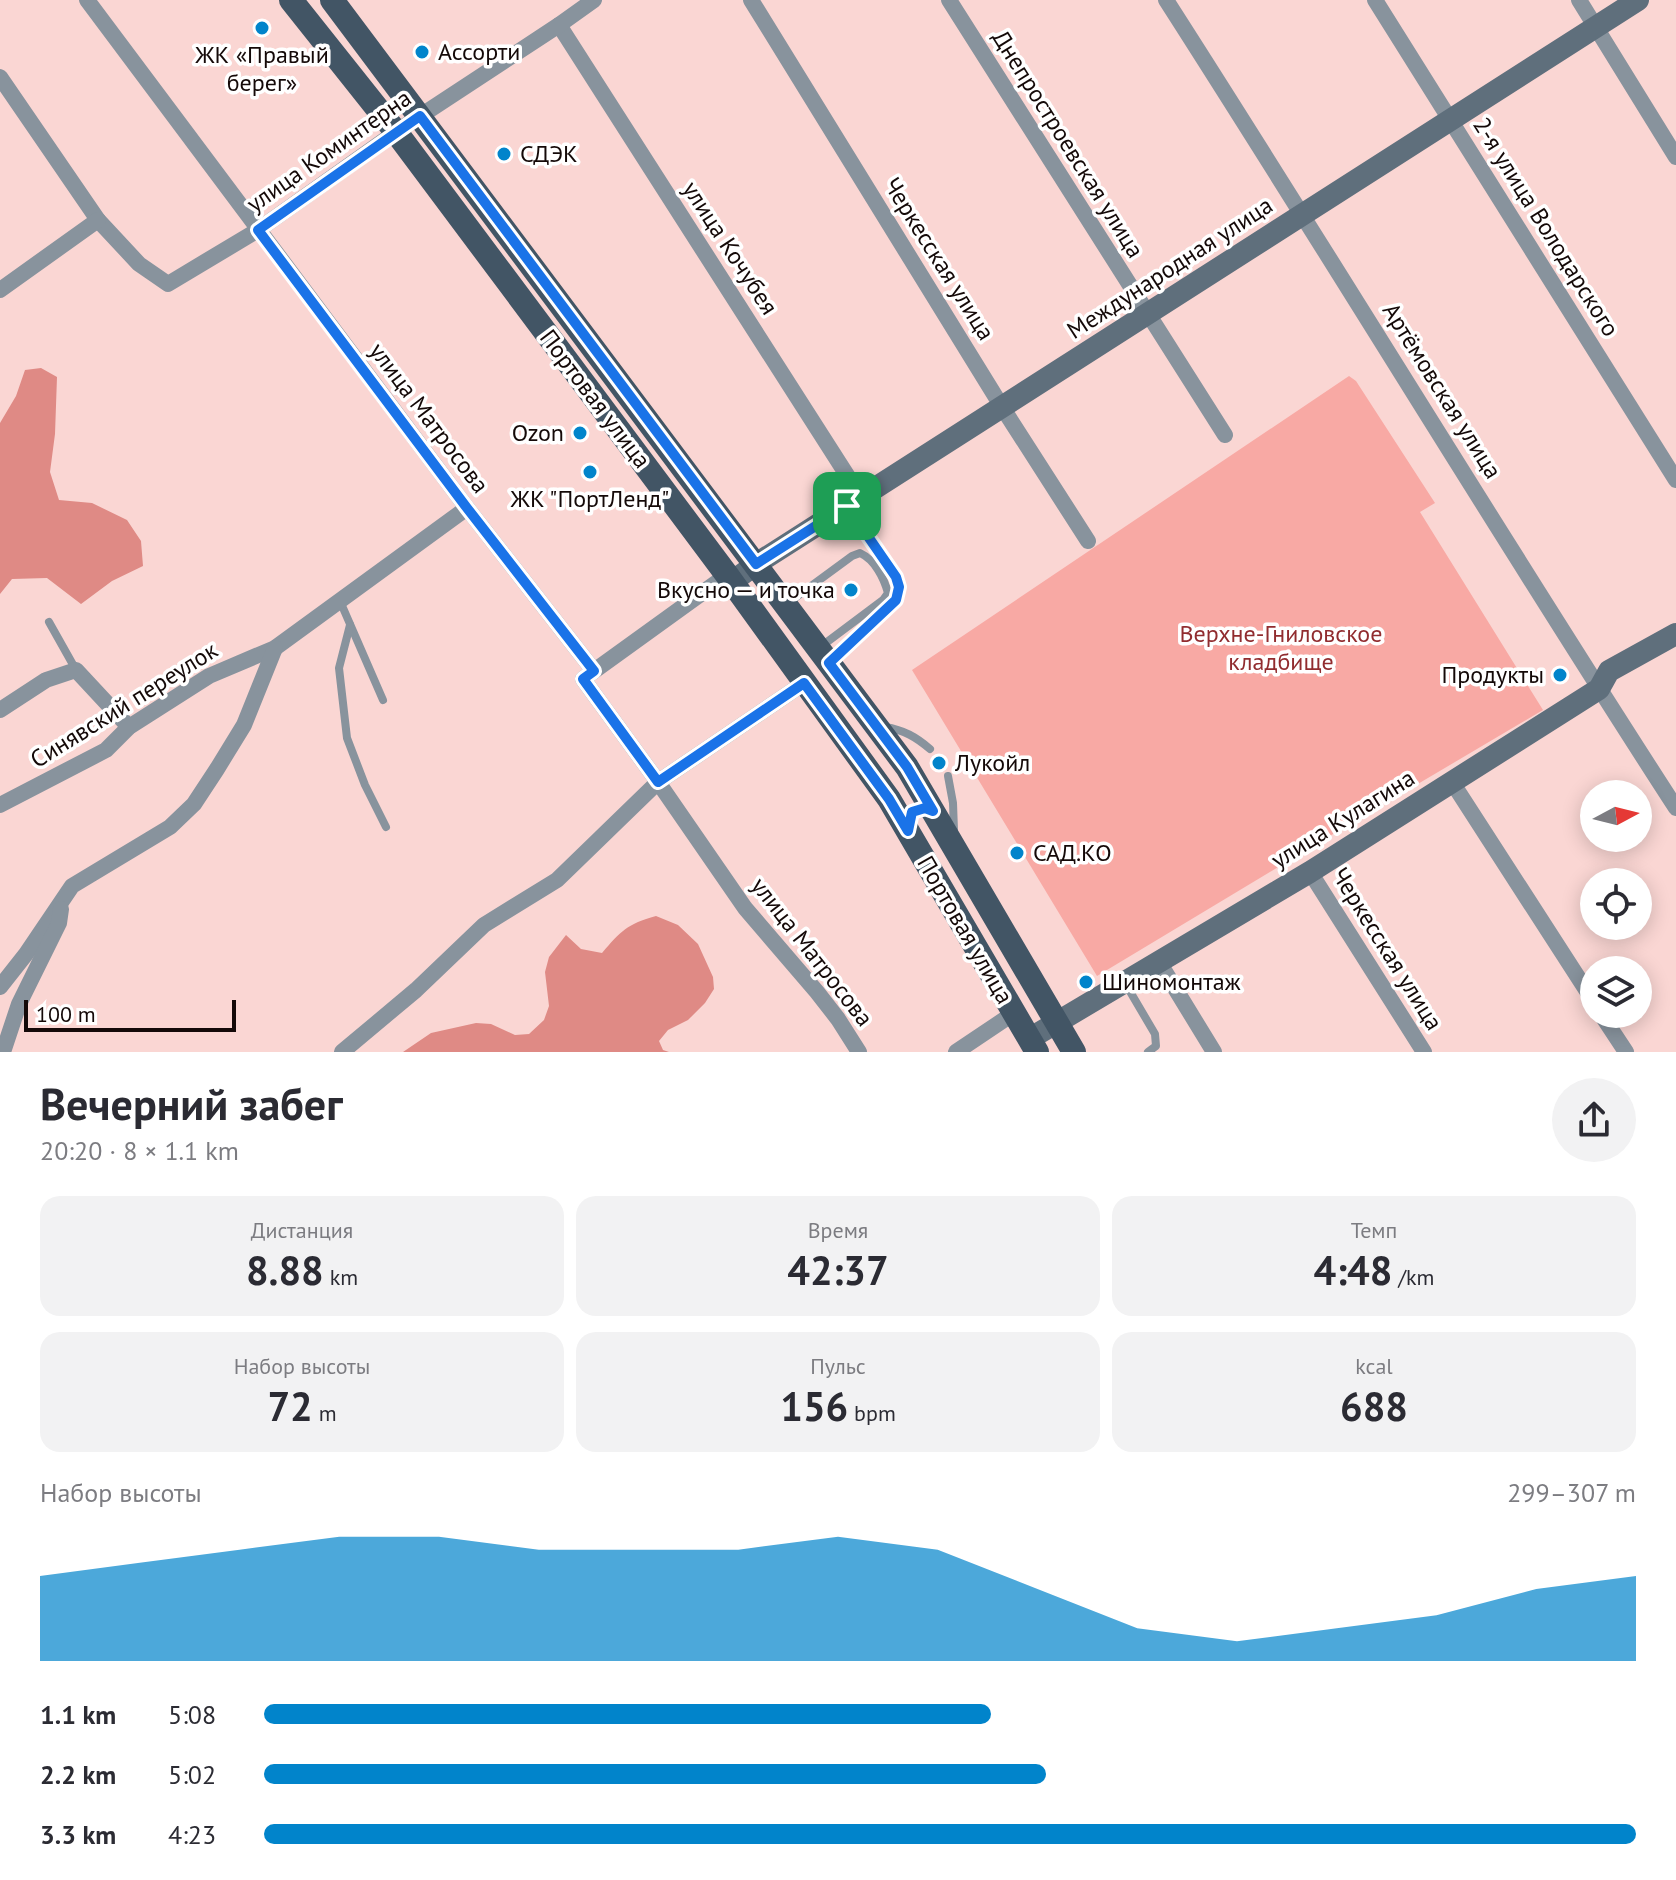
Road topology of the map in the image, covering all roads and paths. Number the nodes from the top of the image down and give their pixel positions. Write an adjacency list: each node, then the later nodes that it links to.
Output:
1 (87, 0): 20 (street, улица Матросова)
2 (291, 0): 16 (main road, Портовая улица)
3 (332, 0): 14 (main road, Портовая улица)
4 (594, 0): 11 (street, улица Коминтерна)
5 (751, 0): 23 (street, Черкесская улица)
6 (949, 0): 22 (street, Днепростроевская улица)
7 (1166, 0): 18 (street, Артёмовская улица)
8 (1375, 0): 15 (street, 2-я улица Володарского)
9 (1579, 0): 12 (street)
10 (1638, 0): 12 (main road, Международная улица)
11 (559, 25): 14 (street, улица Коминтерна); 26 (street, улица Кочубея)
12 (1595, 26): 15 (main road, Международная улица); 17 (street)
13 (0, 77): 19 (street)
14 (420, 116): 16 (street, улица Коминтерна); 29 (main road, Портовая улица)
15 (1450, 119): 18 (main road, Международная улица); 25 (street, 2-я улица Володарского)
16 (396, 132): 20 (street, улица Коминтерна); 30 (main road, Портовая улица)
17 (1676, 157)
18 (1303, 214): 22 (main road, Международная улица); 41 (street, Артёмовская улица)
19 (98, 220): 20 (street, улица Коминтерна); 21 (street)
20 (258, 230): 27 (street, улица Матросова)
21 (0, 290)
22 (1147, 313): 23 (main road, Международная улица); 24 (street, Днепростроевская улица)
23 (1002, 407): 26 (main road, Международная улица); 28 (street, Черкесская улица)
24 (1225, 435)
25 (1676, 480)
26 (854, 501): 29 (main road, Международная улица); 37 (lane)
27 (467, 508): 31 (street, Синявский переулок); 39 (street, улица Матросова)
28 (1088, 541)
29 (756, 564): 30 (main road, Международная улица); 32 (main road, Портовая улица)
30 (729, 579): 39 (street, Международная улица); 40 (main road, Портовая улица)
31 (340, 600): 34 (lane); 36 (street, Синявский переулок)
32 (786, 605): 37 (main road, Портовая улица); 37 (lane)
33 (49, 622): 38 (lane)
34 (350, 625): 42 (lane); 53 (lane)
35 (1676, 634): 41 (main road, улица Кулагина)
36 (275, 648): 45 (street, Синявский переулок); 57 (street)
37 (824, 656): 44 (main road, Портовая улица)
38 (76, 670): 43 (street); 45 (street)
39 (594, 671): 48 (street, улица Матросова)
40 (804, 683): 48 (street); 54 (main road, Портовая улица)
41 (1599, 689): 49 (main road, улица Кулагина); 51 (street, Артёмовская улица)
42 (383, 700)
43 (0, 710)
44 (875, 725): 46 (lane); 52 (main road, Портовая улица)
45 (129, 727): 50 (street, Синявский переулок)
46 (930, 749)
47 (948, 776): 55 (lane)
48 (658, 782): 67 (street); 68 (street, улица Матросова)
49 (1452, 782): 56 (main road, улица Кулагина); 59 (street)
50 (0, 805)
51 (1676, 808)
52 (933, 811): 54 (main road); 55 (main road, Портовая улица)
53 (386, 827)
54 (908, 831): 62 (main road, Портовая улица)
55 (955, 848): 63 (main road, Портовая улица)
56 (1310, 872): 58 (main road, улица Кулагина); 73 (street, Черкесская улица)
57 (63, 899): 61 (street); 66 (street)
58 (1159, 962): 60 (main road, улица Кулагина); 72 (street)
59 (1580, 980)
60 (1125, 983): 63 (main road, улица Кулагина); 71 (lane)
61 (0, 987)
62 (1014, 1013): 65 (main road, Портовая улица); 69 (street)
63 (1057, 1023): 65 (main road, улица Кулагина); 70 (main road, Портовая улица)
64 (1610, 1028): 74 (street)
65 (1033, 1046)
66 (3, 1052)
67 (342, 1052)
68 (859, 1052)
69 (956, 1052)
70 (1074, 1052)
71 (1148, 1052)
72 (1214, 1052)
73 (1424, 1052)
74 (1626, 1052)

